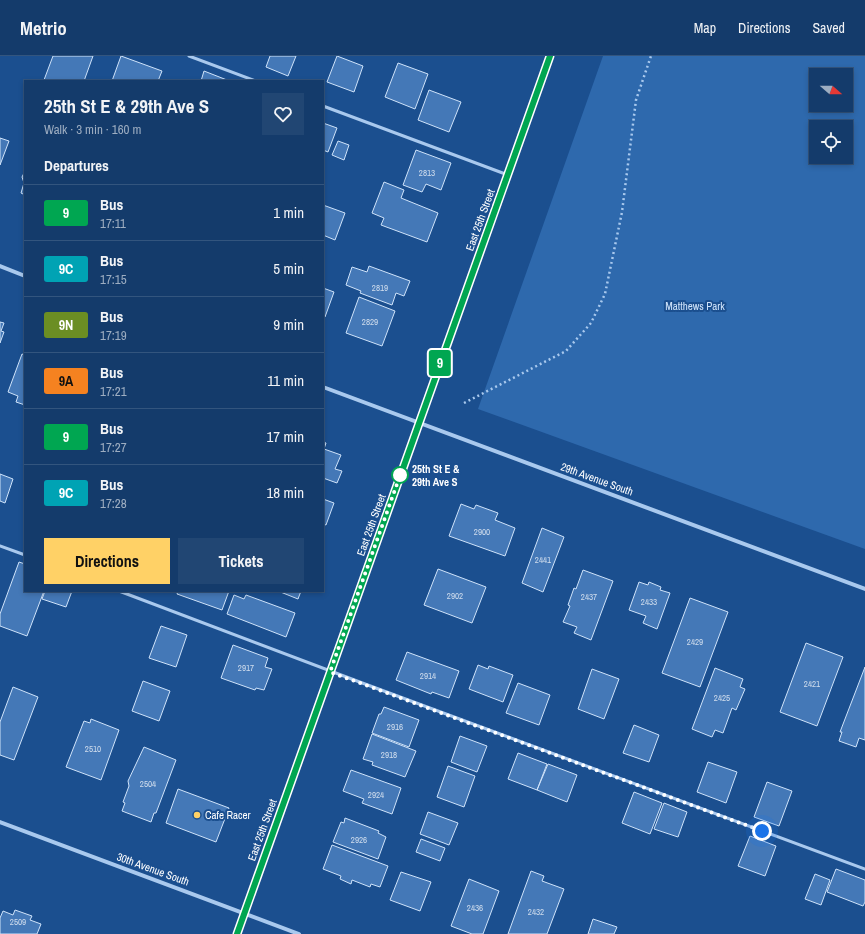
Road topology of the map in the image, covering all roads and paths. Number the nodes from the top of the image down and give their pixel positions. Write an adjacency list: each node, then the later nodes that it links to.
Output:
1 (189, 56): 4 (lane)
2 (550, 56): 6 (street, East 25th Street)
3 (651, 56): 10 (path)
4 (253, 80)
5 (324, 106): 6 (lane)
6 (508, 175): 11 (street, East 25th Street)
7 (0, 266): 8 (street)
8 (24, 276)
9 (324, 387): 11 (street, 29th Avenue South)
10 (464, 403)
11 (419, 422): 14 (street, 29th Avenue South); 16 (street, East 25th Street)
12 (0, 546): 13 (lane)
13 (24, 555)
14 (865, 589)
15 (122, 592): 16 (lane)
16 (330, 672): 18 (lane); 19 (street, East 25th Street)
17 (0, 822): 19 (street, 30th Avenue South)
18 (865, 869)
19 (244, 913): 20 (street, East 25th Street); 21 (street, 30th Avenue South)
20 (237, 934)
21 (299, 934)

